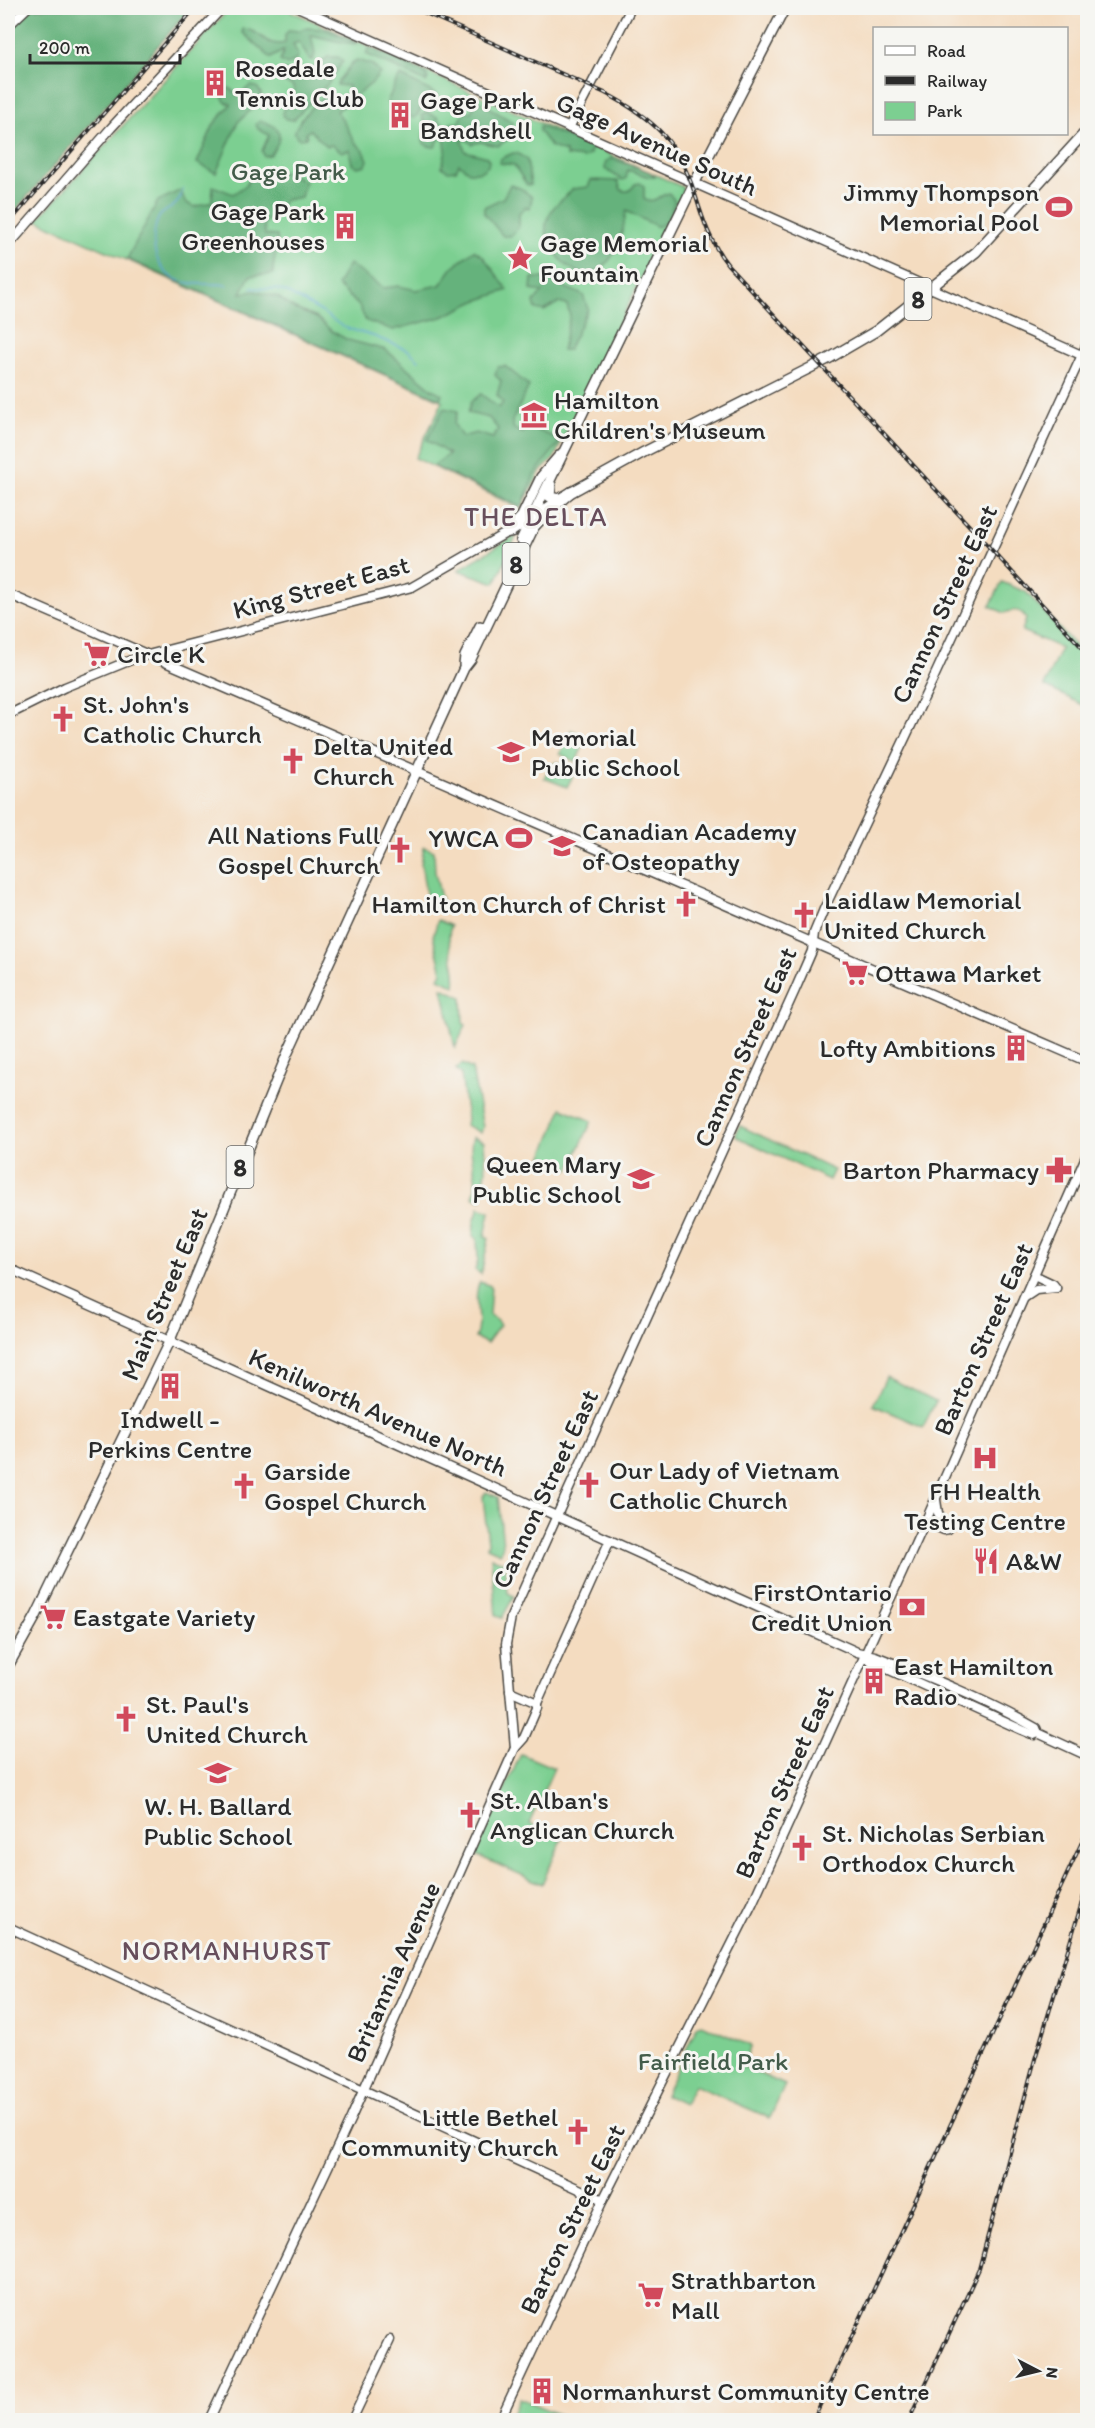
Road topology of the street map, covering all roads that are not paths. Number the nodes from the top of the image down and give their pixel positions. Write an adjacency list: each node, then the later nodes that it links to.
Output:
1 (27, 8): 6 (main road)
2 (222, 8): 10 (main road)
3 (300, 8): 7 (main road, Gage Avenue South)
4 (631, 8): 7 (main road)
5 (785, 8): 9 (main road, Main Street East / 8)
6 (8, 26)
7 (569, 128): 9 (main road, Gage Avenue South)
8 (1088, 129): 11 (main road, King Street East / 8)
9 (695, 183): 11 (main road, Gage Avenue South); 14 (main road, Main Street East / 8)
10 (8, 246)
11 (931, 288): 13 (main road, Gage Avenue South); 16 (main road, King Street East / 8)
12 (1088, 342): 13 (main road, Cannon Street East)
13 (1084, 357): 25 (main road, Cannon Street East)
14 (571, 439): 15 (main road, Main Street East / 8); 19 (main road)
15 (554, 472): 17 (main road); 18 (main road, Main Street East / 8)
16 (571, 492): 17 (main road, King Street East); 22 (main road, Main Street East / 8)
17 (559, 499): 18 (main road, King Street East)
18 (531, 519): 19 (main road, King Street East); 22 (main road, Main Street East / 8)
19 (506, 533): 21 (main road, King Street East)
20 (8, 594): 21 (main road)
21 (148, 655): 23 (main road, King Street East); 24 (main road)
22 (464, 668): 24 (main road, Main Street East / 8)
23 (8, 714)
24 (416, 771): 25 (main road); 31 (main road, Main Street East / 8)
25 (813, 943): 26 (main road); 33 (main road, Cannon Street East)
26 (1088, 1062)
27 (1088, 1152): 29 (main road, Barton Street East)
28 (8, 1268): 31 (main road, Kenilworth Avenue North)
29 (1034, 1275): 30 (main road, Barton Street East); 30 (main road)
30 (1024, 1298): 32 (main road, Barton Street East)
31 (170, 1340): 33 (main road, Kenilworth Avenue North); 37 (main road, Main Street East / 8)
32 (936, 1498): 34 (main road, Barton Street East); 34 (main road)
33 (558, 1516): 35 (main road, Kenilworth Avenue North); 38 (main road, Cannon Street East)
34 (925, 1522): 36 (main road, Barton Street East)
35 (610, 1540): 36 (main road, Kenilworth Avenue North); 39 (main road, Britannia Avenue)
36 (865, 1655): 41 (main road, Kenilworth Avenue North); 44 (main road, Barton Street East)
37 (8, 1666)
38 (510, 1691): 39 (main road); 40 (main road, Cannon Street East)
39 (537, 1703): 40 (main road, Britannia Avenue)
40 (515, 1748): 43 (main road, Britannia Avenue)
41 (1088, 1756)
42 (8, 1927): 43 (main road)
43 (363, 2091): 44 (main road); 46 (main road, Britannia Avenue)
44 (603, 2200): 48 (main road, Barton Street East)
45 (390, 2340): 47 (main road)
46 (209, 2421)
47 (352, 2421)
48 (500, 2421)

